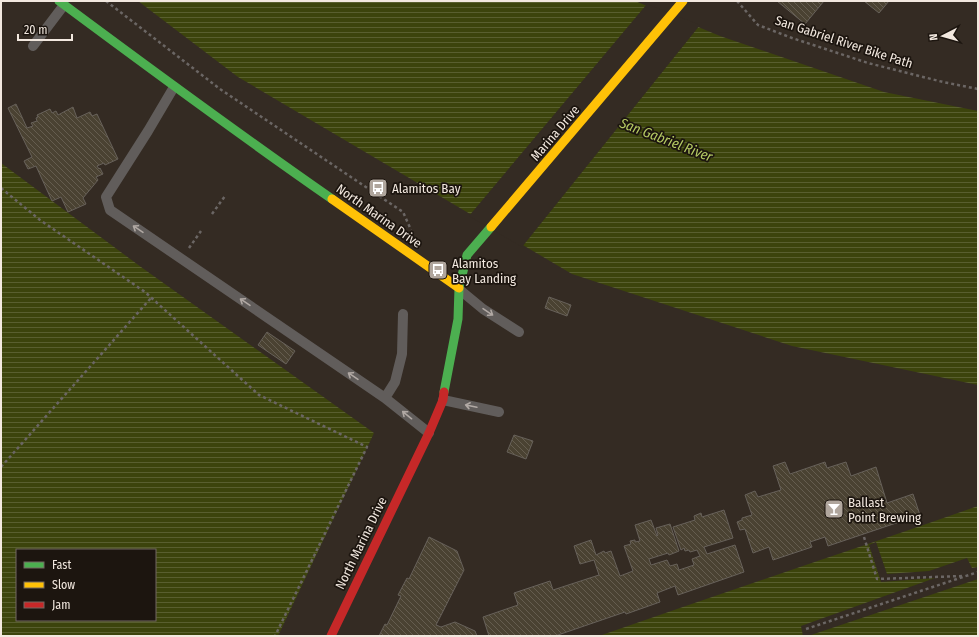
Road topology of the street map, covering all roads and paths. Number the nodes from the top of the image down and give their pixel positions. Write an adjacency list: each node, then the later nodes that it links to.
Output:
1 (106, 1): 12 (path)
2 (683, 1): 14 (main road, Marina Drive)
3 (737, 1): 7 (path, San Gabriel River Bike Path)
4 (61, 3): 5 (lane); 6 (main road, North Marina Drive)
5 (33, 46)
6 (174, 87): 14 (main road, North Marina Drive); 18 (lane, one-way to 6)
7 (978, 89)
8 (1, 188): 15 (path)
9 (225, 196): 10 (path)
10 (212, 214)
11 (201, 231): 13 (path)
12 (413, 237)
13 (186, 252)
14 (459, 288): 17 (lane, one-way to 17); 19 (main road, North Marina Drive)
15 (151, 298): 22 (path); 27 (path)
16 (404, 314): 18 (lane)
17 (519, 332)
18 (385, 398): 21 (lane, one-way to 18)
19 (443, 400): 20 (lane, one-way to 19); 21 (main road, North Marina Drive)
20 (499, 412)
21 (429, 433): 28 (main road, North Marina Drive)
22 (1, 468)
23 (864, 537): 25 (path)
24 (978, 572): 25 (path)
25 (967, 576): 26 (path)
26 (806, 629)
27 (275, 636)
28 (331, 636)

